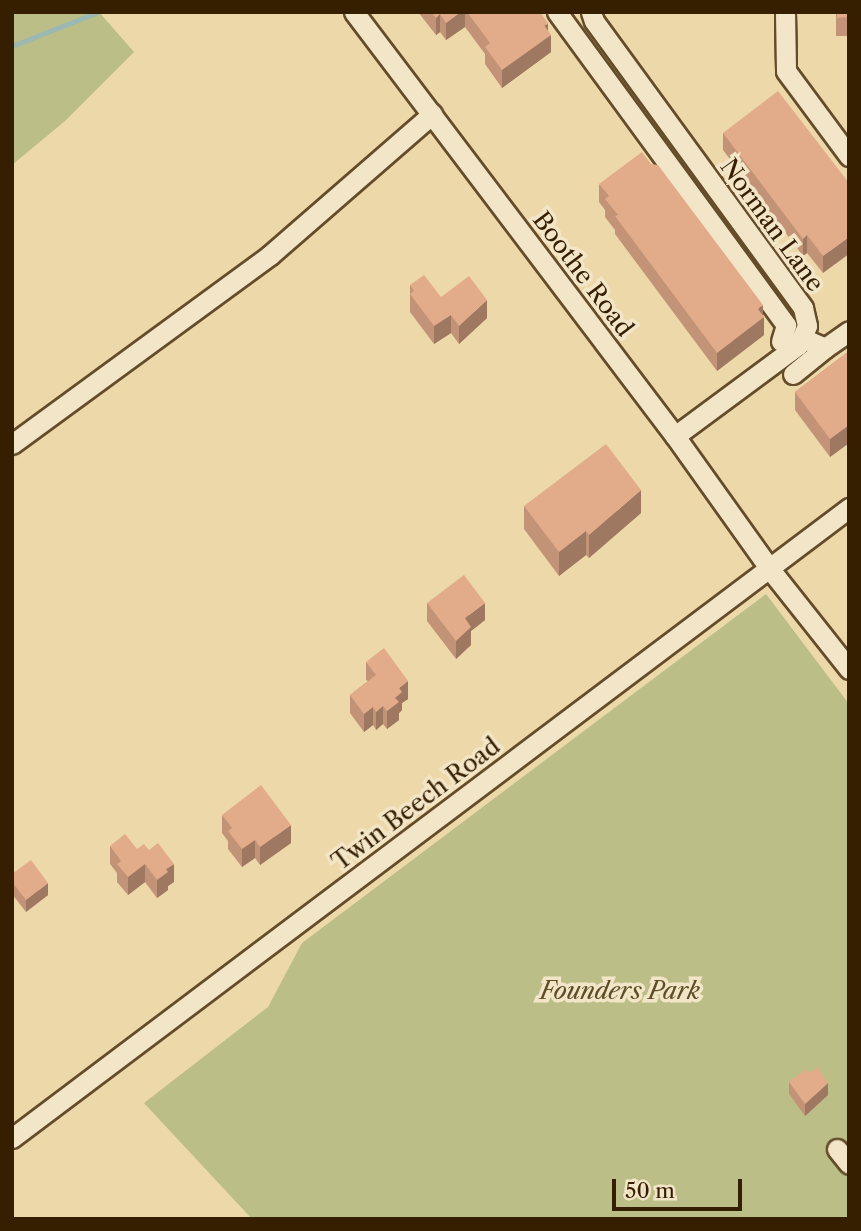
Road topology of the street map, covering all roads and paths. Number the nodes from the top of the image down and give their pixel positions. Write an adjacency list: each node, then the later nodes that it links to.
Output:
1 (355, 12): 7 (street, Boothe Road)
2 (557, 12): 6 (street)
3 (591, 12): 5 (street, Norman Lane)
4 (785, 12): 8 (street)
5 (601, 31): 6 (street); 10 (street, Norman Lane)
6 (573, 35): 11 (street)
7 (432, 114): 14 (street, Boothe Road); 15 (street)
8 (849, 156)
9 (849, 331): 12 (street)
10 (802, 338): 12 (street); 14 (street)
11 (781, 341)
12 (825, 348): 13 (street)
13 (793, 374)
14 (675, 436): 17 (street, Boothe Road)
15 (12, 444)
16 (849, 508): 17 (street, Twin Beech Road)
17 (769, 568): 18 (street, Boothe Road); 19 (street, Twin Beech Road)
18 (849, 669)
19 (12, 1138)

